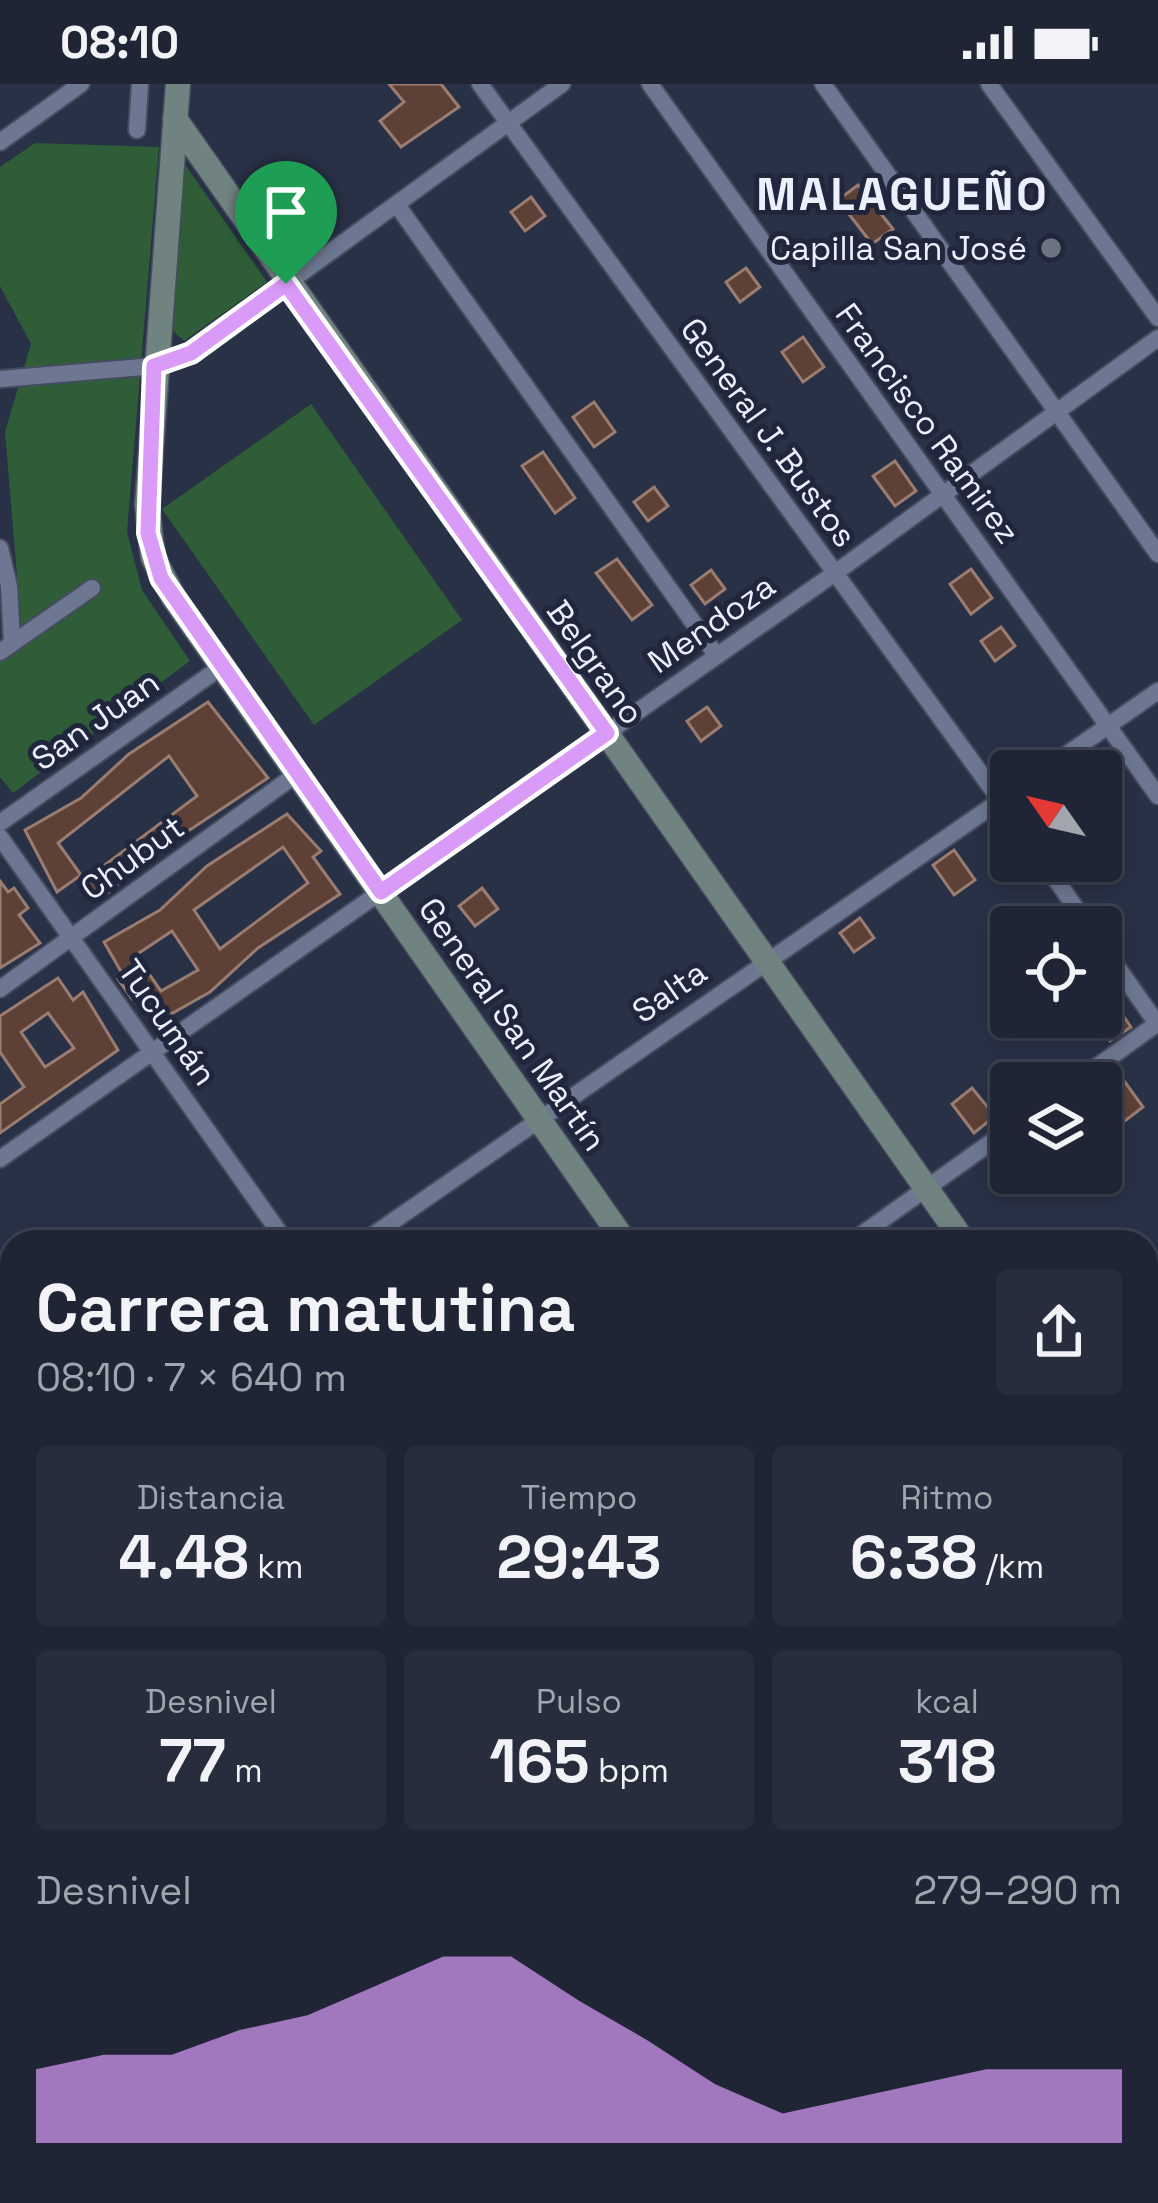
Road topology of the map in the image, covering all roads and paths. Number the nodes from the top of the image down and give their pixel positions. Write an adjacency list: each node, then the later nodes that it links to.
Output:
1 (81, 84): 12 (street)
2 (140, 84): 11 (street)
3 (178, 84): 9 (main road, General San Martín)
4 (480, 84): 10 (street, General J. Bustos)
5 (562, 84): 10 (street)
6 (650, 84): 21 (street, Francisco Ramirez)
7 (823, 84): 20 (street)
8 (989, 84): 15 (street)
9 (175, 119): 14 (main road, Belgrano); 17 (main road, General San Martín)
10 (507, 122): 13 (street); 24 (street, General J. Bustos)
11 (136, 130)
12 (0, 142)
13 (397, 205): 14 (street); 27 (street)
14 (286, 284): 17 (street); 31 (main road, Belgrano)
15 (1158, 319)
16 (1158, 338): 20 (street, Mendoza)
17 (154, 366): 18 (street); 28 (main road, General San Martín)
18 (6, 379): 19 (street)
19 (0, 397)
20 (1056, 411): 21 (street, Mendoza); 23 (street)
21 (942, 494): 24 (street, Mendoza); 30 (street, Francisco Ramirez)
22 (0, 548): 26 (street)
23 (1158, 554)
24 (835, 573): 27 (street, Mendoza); 34 (street, General J. Bustos)
25 (92, 588): 26 (street)
26 (6, 648)
27 (717, 656): 31 (street, Mendoza)
28 (224, 665): 33 (main road, General San Martín); 37 (street, San Juan)
29 (1158, 691): 30 (street)
30 (1109, 726): 32 (street); 35 (street, Francisco Ramirez)
31 (607, 733): 39 (street, Mendoza); 41 (main road, Belgrano)
32 (1074, 750)
33 (298, 773): 39 (main road, General San Martín); 40 (street, Chubut)
34 (990, 779)
35 (1158, 796)
36 (990, 815): 41 (street, Salta)
37 (0, 823)
38 (0, 837): 40 (street, Tucumán)
39 (381, 892): 45 (street, Mendoza); 47 (main road, General San Martín)
40 (72, 937): 43 (street, Chubut); 45 (street, Tucumán)
41 (767, 960): 47 (street, Salta); 50 (main road, Belgrano)
42 (1122, 973): 44 (street)
43 (0, 989)
44 (1158, 1024): 46 (street)
45 (153, 1053): 49 (street, Mendoza); 51 (street, Tucumán)
46 (1104, 1062)
47 (539, 1118): 52 (street, Salta); 53 (main road, General San Martín)
48 (990, 1143): 50 (street)
49 (0, 1159)
50 (926, 1189): 54 (street); 55 (main road, Belgrano)
51 (278, 1230)
52 (380, 1230)
53 (617, 1230)
54 (868, 1230)
55 (955, 1230)

